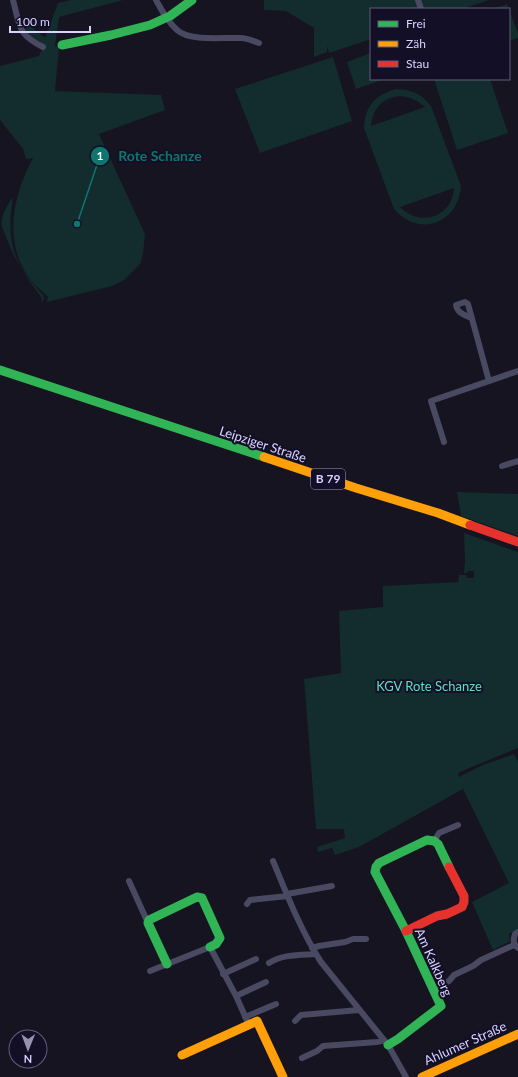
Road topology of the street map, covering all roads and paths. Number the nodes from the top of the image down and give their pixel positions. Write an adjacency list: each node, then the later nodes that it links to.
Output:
1 (13, 0): 7 (street)
2 (156, 0): 4 (street)
3 (192, 0): 4 (street)
4 (167, 18): 5 (street); 6 (street)
5 (259, 43)
6 (62, 45)
7 (43, 46)
8 (471, 318): 11 (street)
9 (0, 370): 15 (street, Leipziger Straße / B 79)
10 (518, 371): 11 (street)
11 (489, 381): 12 (street)
12 (444, 442)
13 (518, 461): 14 (street)
14 (502, 466)
15 (518, 542)
16 (458, 825): 17 (street)
17 (434, 841): 24 (street); 24 (street, Am Kalkberg)
18 (273, 861): 21 (street)
19 (129, 881): 23 (street)
20 (332, 886): 21 (street)
21 (287, 895): 22 (street); 29 (street)
22 (247, 904)
23 (148, 923): 28 (street); 32 (street)
24 (406, 931): 36 (street, Am Kalkberg)
25 (518, 932): 27 (street)
26 (366, 939): 29 (street)
27 (516, 946): 36 (street)
28 (210, 947): 32 (street); 34 (street)
29 (314, 951): 31 (street); 39 (street)
30 (256, 959): 34 (street)
31 (269, 963)
32 (167, 964): 33 (street)
33 (150, 971)
34 (223, 974): 37 (street)
35 (266, 982): 37 (street)
36 (433, 988): 43 (street, Am Kalkberg)
37 (236, 996): 40 (street)
38 (276, 1004): 40 (street)
39 (359, 1010): 41 (street); 43 (street)
40 (247, 1021): 44 (street); 46 (street)
41 (295, 1021)
42 (518, 1034): 48 (street, Ahlumer Straße)
43 (386, 1043): 45 (street); 47 (street)
44 (182, 1055)
45 (302, 1058)
46 (283, 1077)
47 (406, 1077)
48 (422, 1077)

